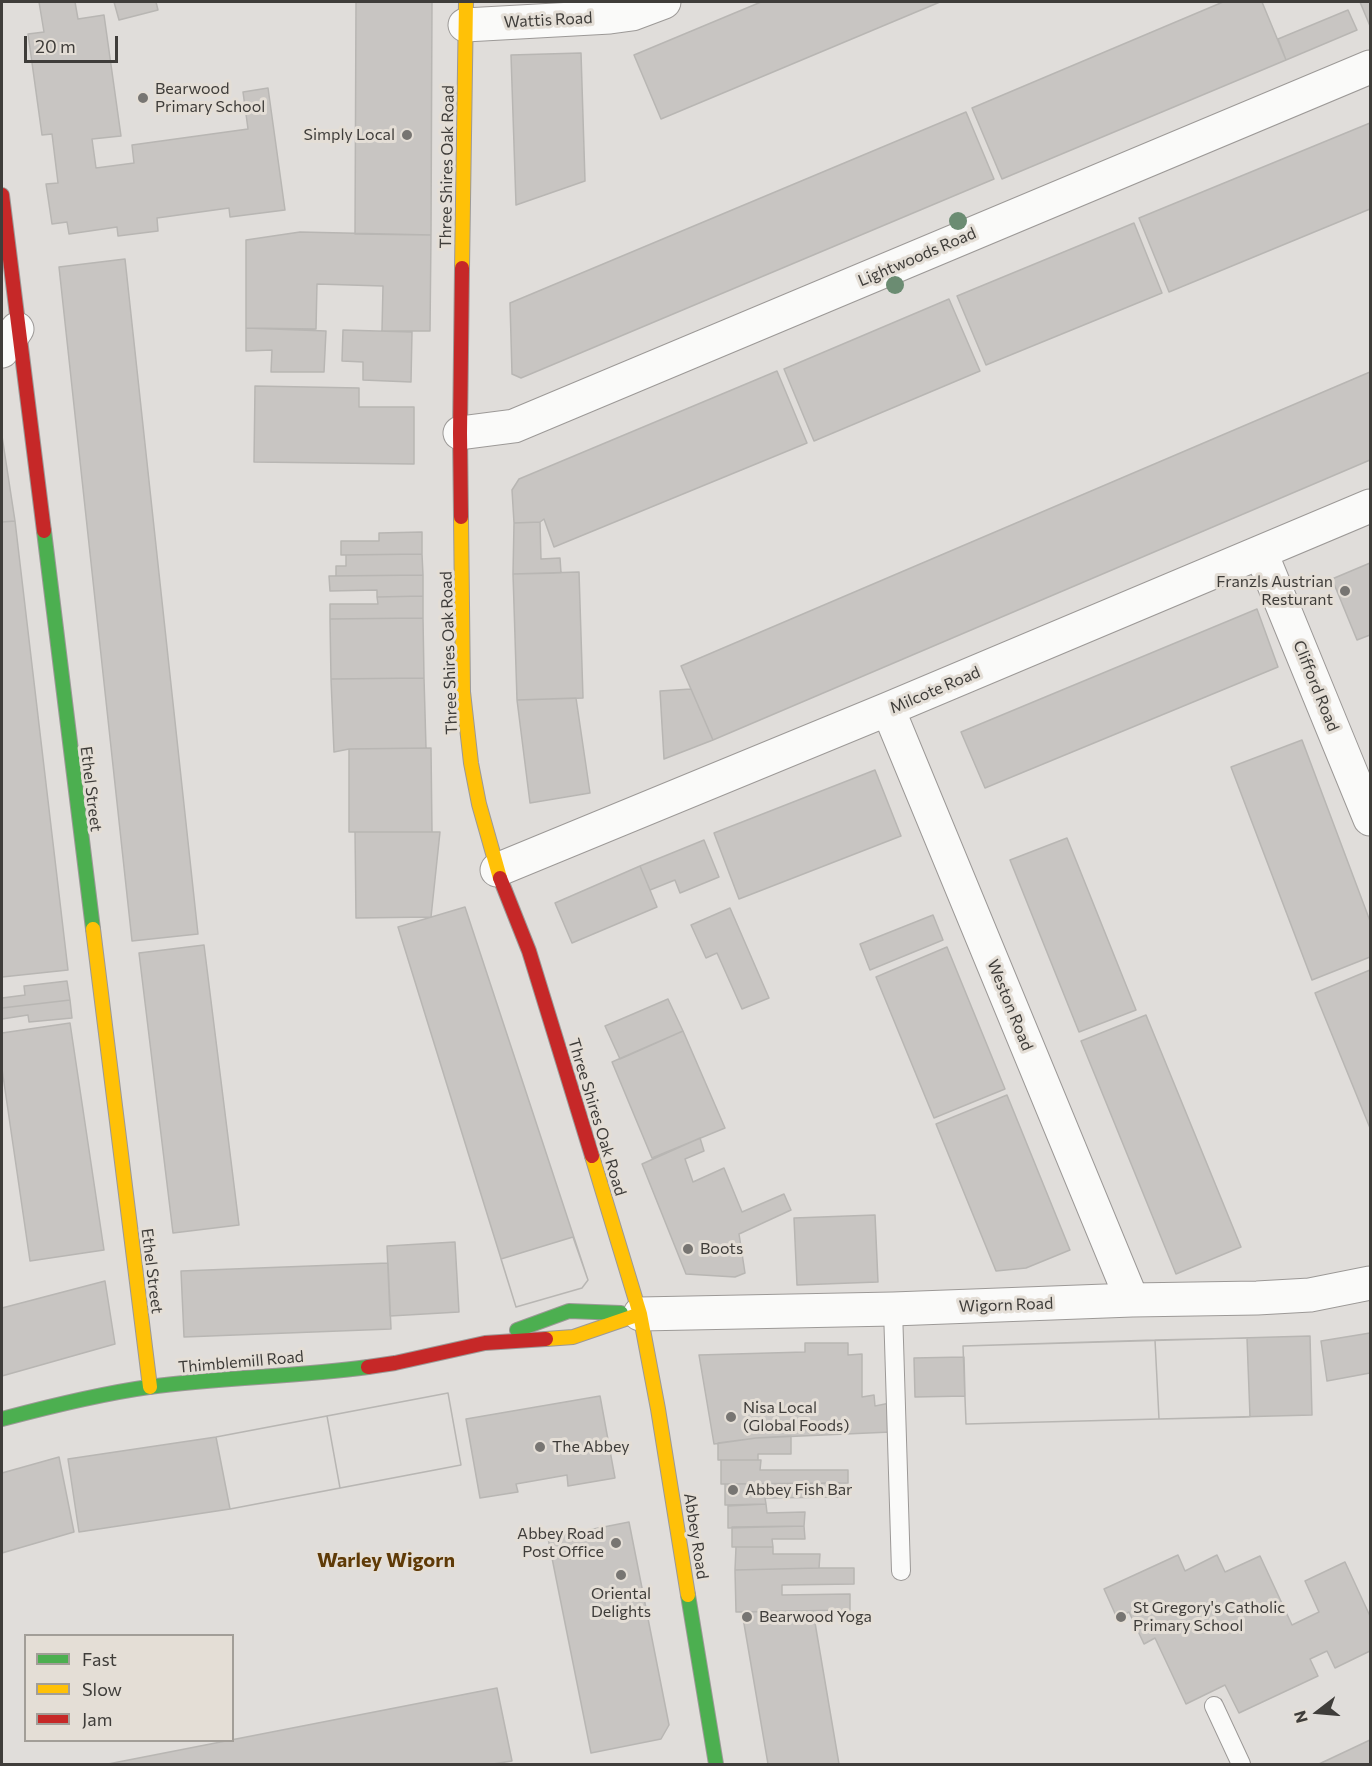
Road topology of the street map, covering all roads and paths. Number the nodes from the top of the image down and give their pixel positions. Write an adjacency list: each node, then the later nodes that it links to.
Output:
1 (664, 2): 2 (street, Wattis Road)
2 (466, 13): 6 (main road, Three Shires Oak Road)
3 (1371, 68): 6 (street, Lightwoods Road)
4 (2, 195): 5 (main road, Ethel Street)
5 (9, 340): 17 (main road, Ethel Street)
6 (460, 433): 11 (main road, Three Shires Oak Road)
7 (1371, 506): 8 (street, Milcote Road)
8 (1261, 553): 9 (street, Milcote Road); 10 (street, Clifford Road)
9 (888, 709): 11 (street, Milcote Road); 13 (street, Weston Road)
10 (1371, 819)
11 (497, 870): 15 (main road, Three Shires Oak Road)
12 (1371, 1283): 13 (street, Wigorn Road)
13 (1132, 1300): 14 (street, Wigorn Road)
14 (893, 1309): 15 (street, Wigorn Road); 19 (lane)
15 (640, 1314): 16 (main road, Thimblemill Road); 16 (main road, Thimblemill Road); 21 (main road, Abbey Road)
16 (484, 1343): 17 (main road, Thimblemill Road)
17 (150, 1387): 18 (main road, Thimblemill Road)
18 (2, 1419)
19 (901, 1571)
20 (1214, 1706): 22 (lane)
21 (714, 1764)
22 (1241, 1764)

